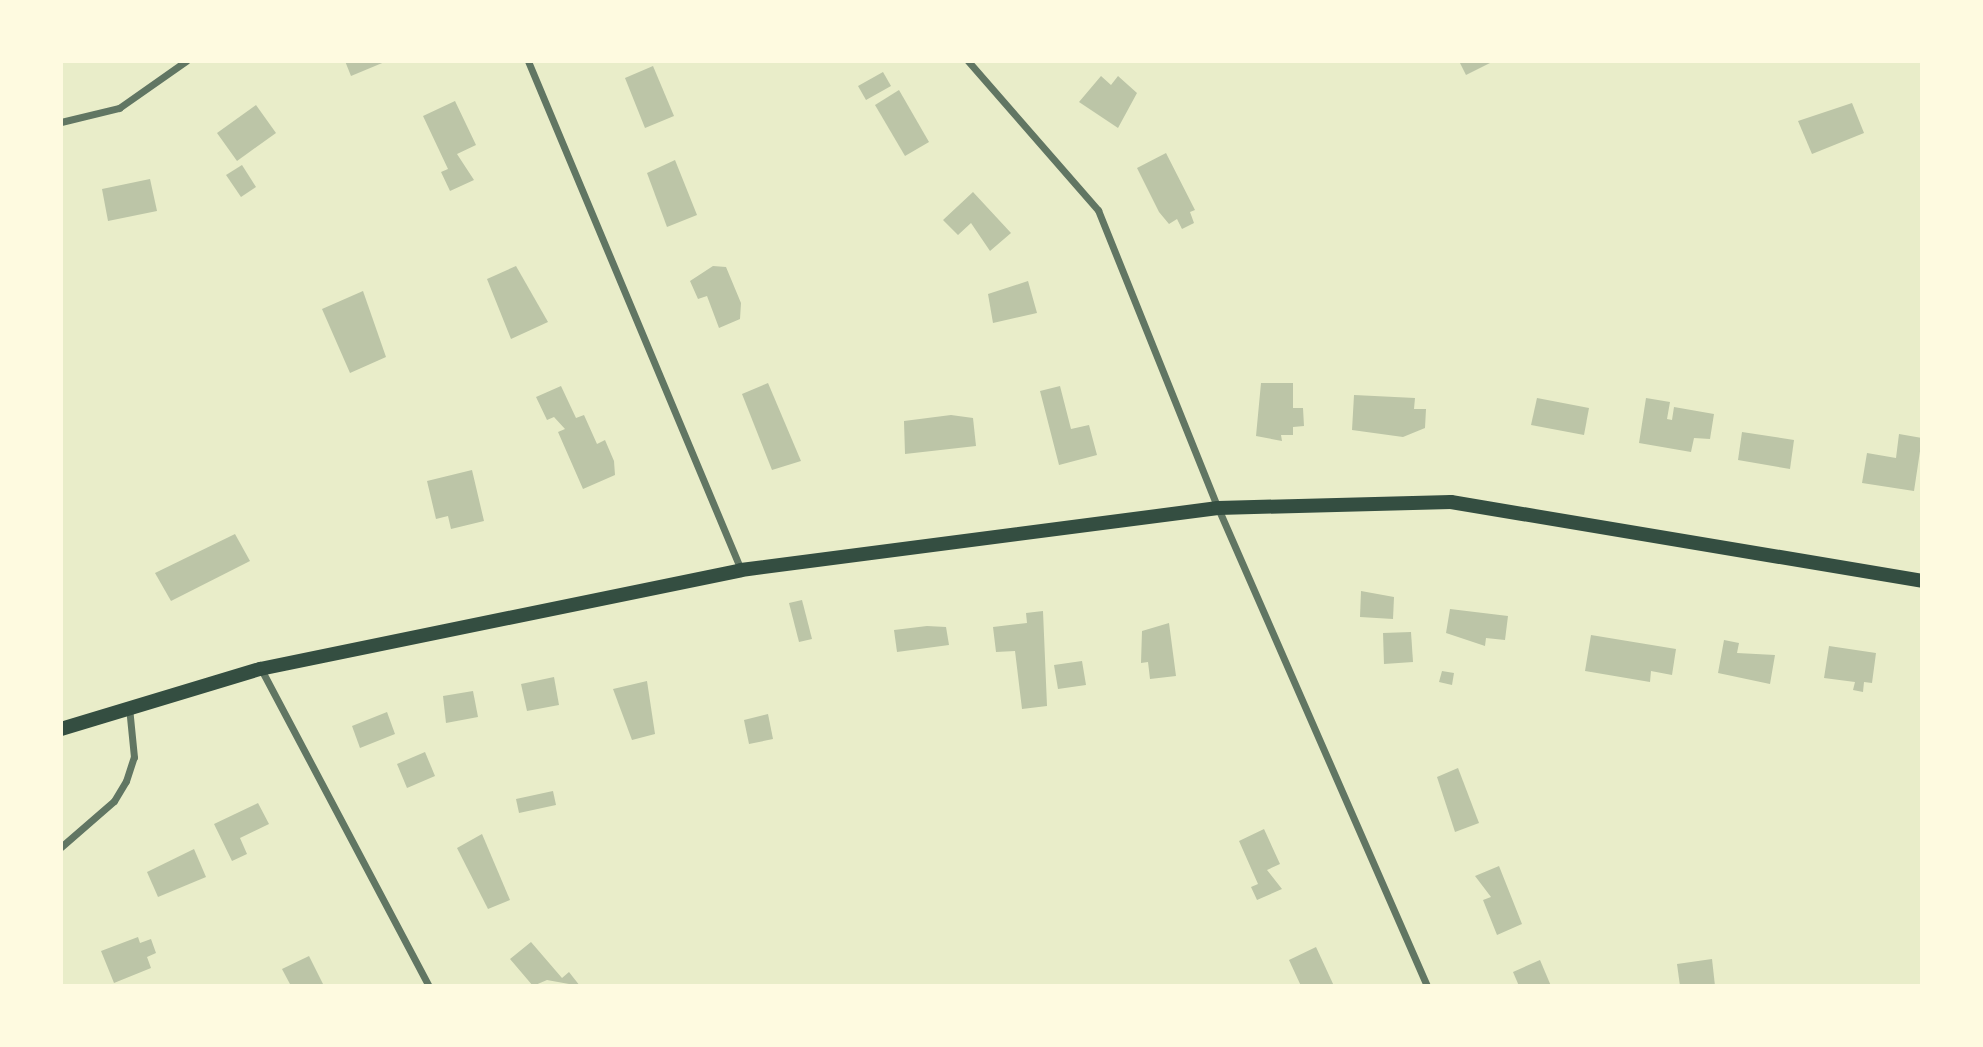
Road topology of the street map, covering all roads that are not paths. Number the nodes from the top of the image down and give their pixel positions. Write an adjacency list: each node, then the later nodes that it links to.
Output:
1 (186, 61): 4 (street)
2 (528, 61): 6 (street)
3 (968, 61): 5 (street)
4 (61, 122)
5 (1218, 508): 6 (main road); 7 (main road); 13 (street)
6 (741, 570): 8 (main road)
7 (1922, 581)
8 (260, 668): 9 (main road); 12 (street)
9 (129, 706): 10 (main road); 11 (street)
10 (61, 729)
11 (61, 847)
12 (429, 986)
13 (1427, 986)

